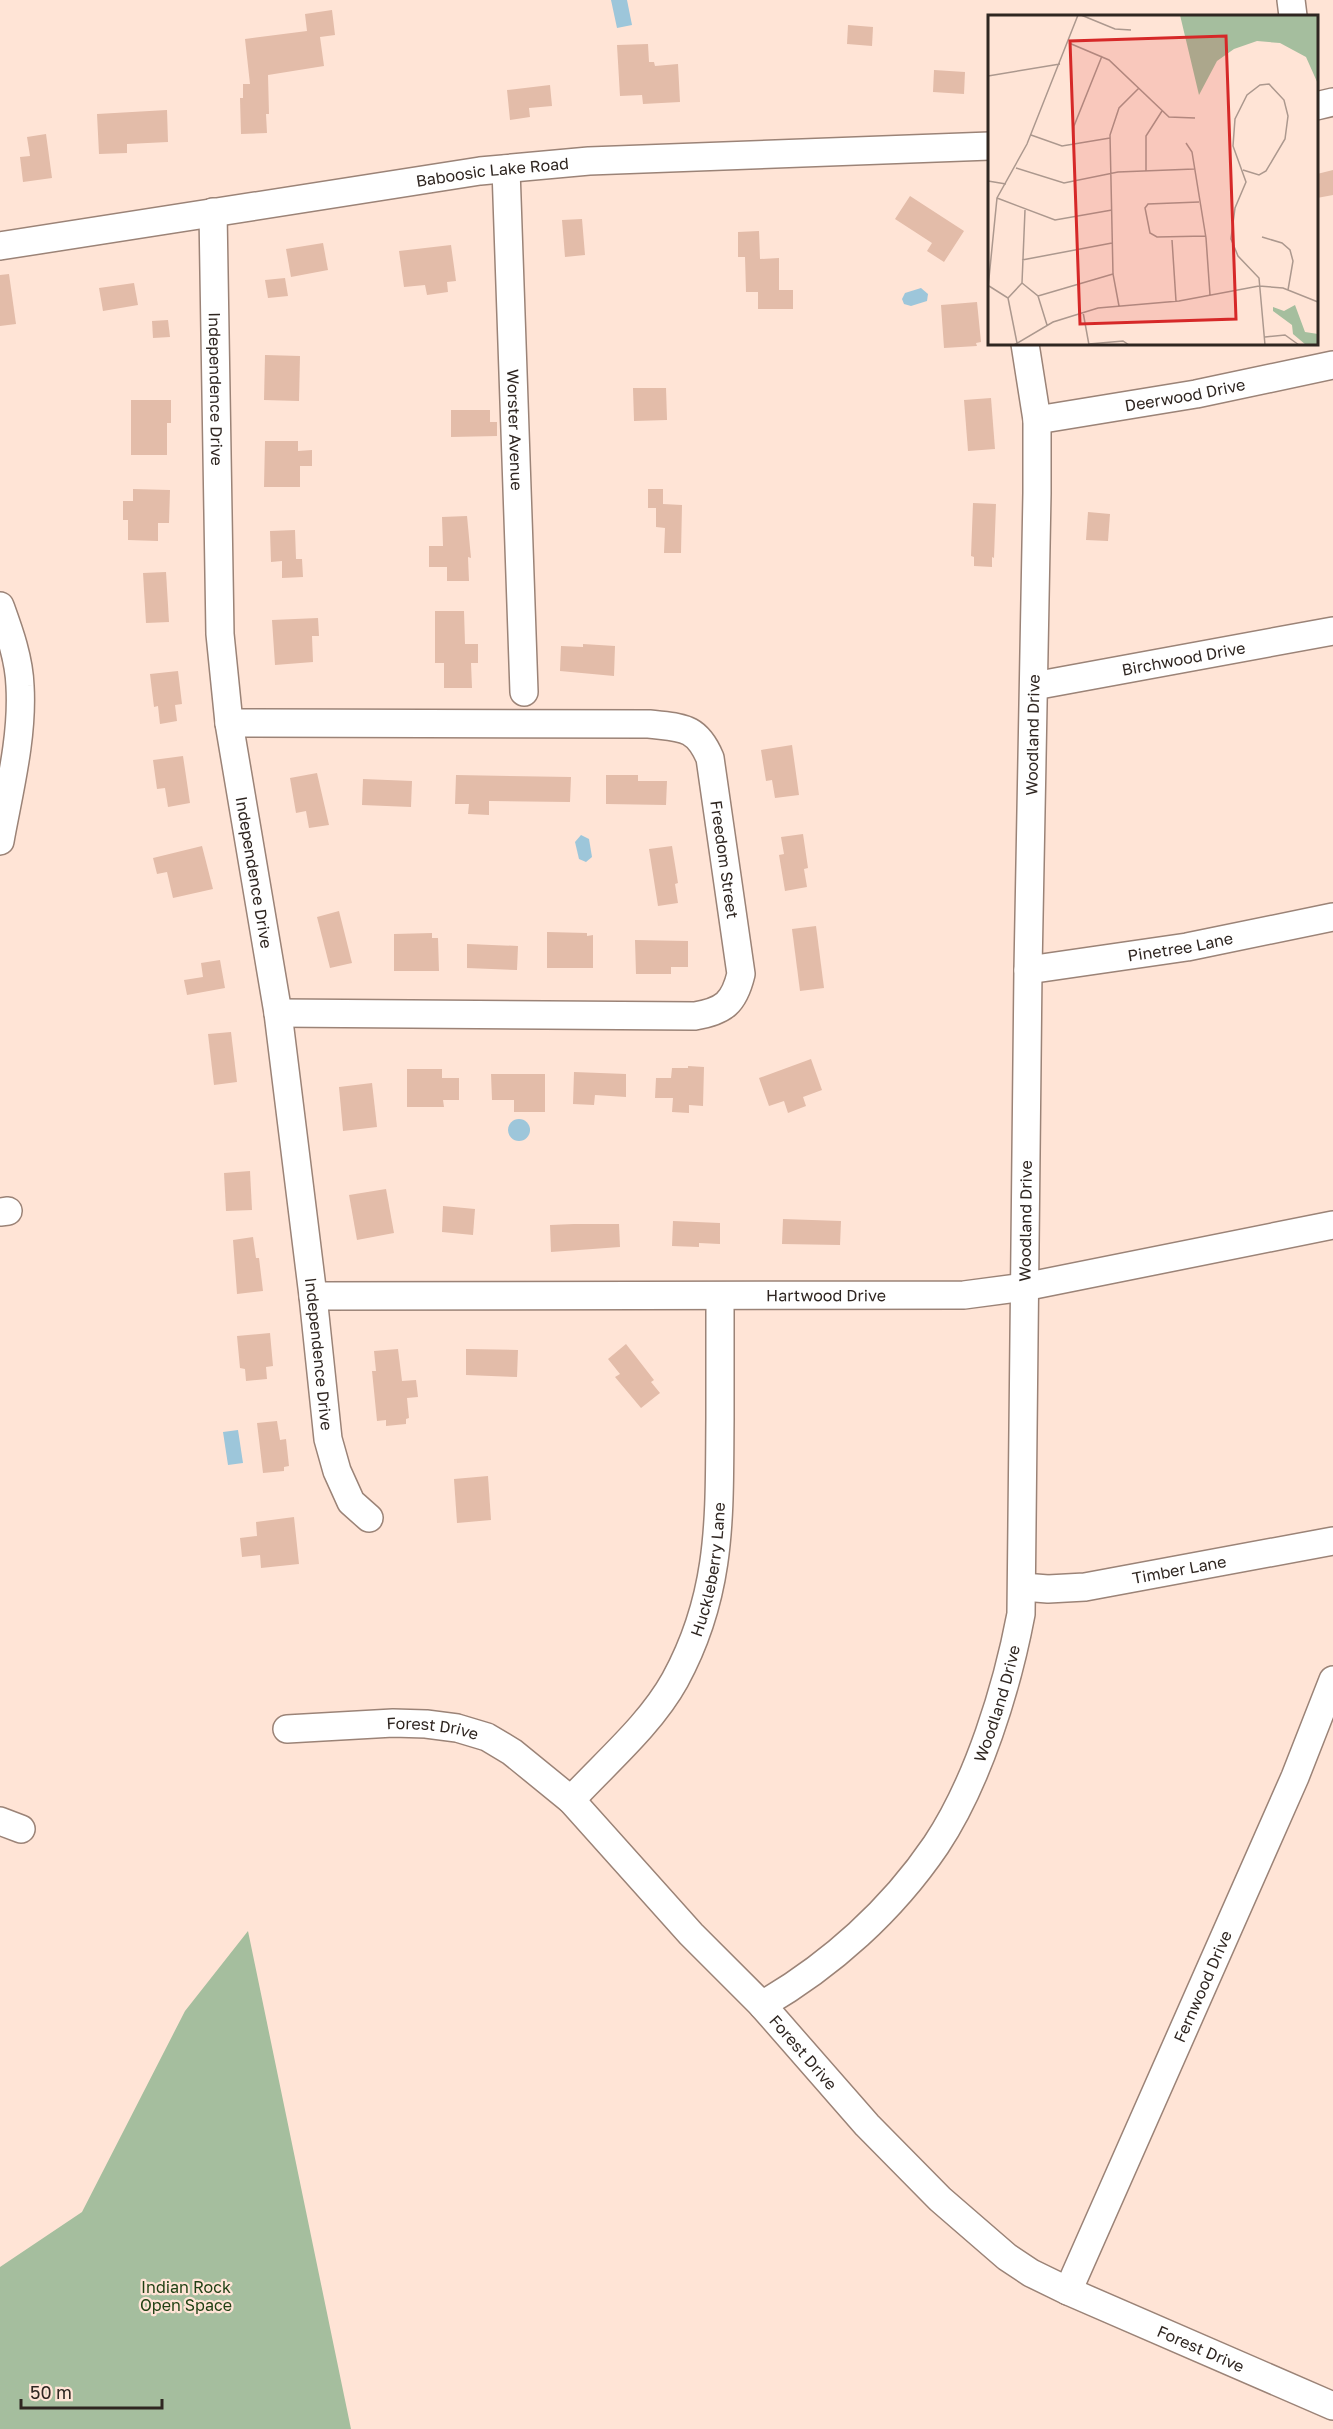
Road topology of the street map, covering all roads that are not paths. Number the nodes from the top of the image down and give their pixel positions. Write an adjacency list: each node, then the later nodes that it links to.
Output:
1 (1291, 0): 2 (street)
2 (1293, 15)
3 (1333, 102): 4 (street)
4 (1318, 106)
5 (988, 146): 6 (street, Baboosic Lake Road)
6 (506, 169): 7 (street, Baboosic Lake Road); 15 (street, Worster Avenue)
7 (213, 212): 8 (street, Baboosic Lake Road); 16 (street, Independence Drive)
8 (0, 246)
9 (1025, 345): 11 (street, Woodland Drive)
10 (1333, 365): 11 (street, Deerwood Drive)
11 (1037, 420): 14 (street, Woodland Drive)
12 (0, 606): 17 (street)
13 (1333, 632): 14 (street, Birchwood Drive)
14 (1034, 686): 19 (street, Woodland Drive)
15 (524, 692)
16 (229, 723): 20 (street, Independence Drive); 20 (street, Freedom Street)
17 (0, 841)
18 (1333, 917): 19 (street, Pinetree Lane)
19 (1028, 970): 22 (street, Woodland Drive)
20 (278, 1013): 23 (street, Independence Drive)
21 (1333, 1225): 22 (street, Hartwood Drive)
22 (1024, 1287): 24 (street, Hartwood Drive); 27 (street, Woodland Drive)
23 (313, 1296): 24 (street, Hartwood Drive); 25 (street, Independence Drive)
24 (720, 1296): 30 (street, Huckleberry Lane)
25 (369, 1518)
26 (1333, 1541): 27 (street, Timber Lane)
27 (1023, 1587): 31 (street, Woodland Drive)
28 (1333, 1680): 32 (street, Fernwood Drive)
29 (287, 1729): 30 (street, Forest Drive)
30 (571, 1800): 31 (street, Forest Drive)
31 (762, 2005): 32 (street, Forest Drive)
32 (1068, 2291): 33 (street, Forest Drive)
33 (1333, 2406)

